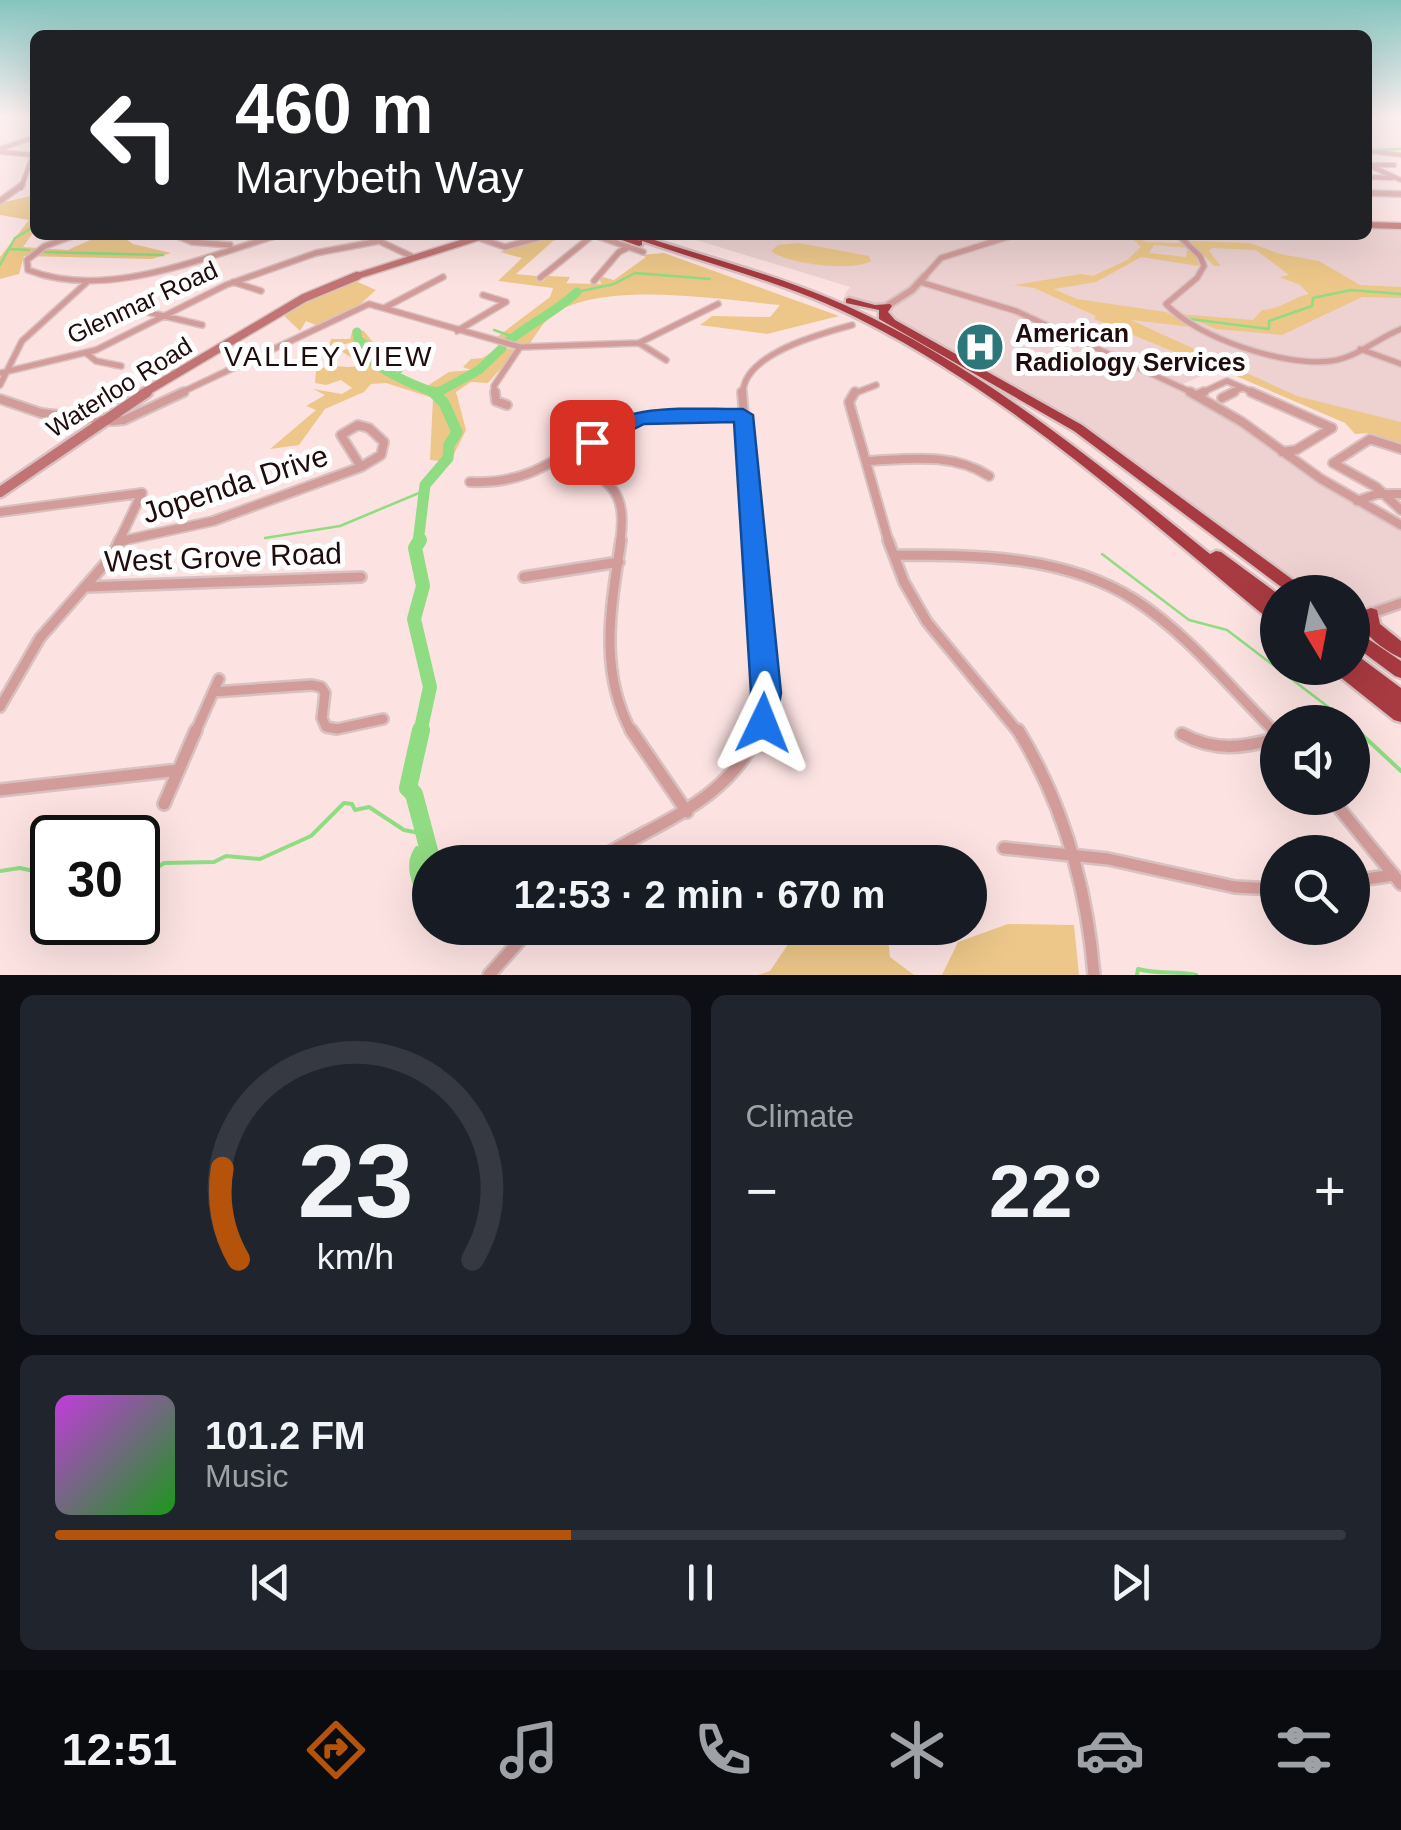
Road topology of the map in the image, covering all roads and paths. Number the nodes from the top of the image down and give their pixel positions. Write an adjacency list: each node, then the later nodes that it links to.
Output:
1 (1372, 165): 2 (street)
2 (1394, 165)
3 (30, 167): 6 (street)
4 (1372, 167): 8 (street)
5 (30, 176): 6 (street)
6 (25, 177): 11 (street)
7 (1372, 177): 8 (street)
8 (1400, 179)
9 (1372, 193): 10 (street)
10 (1401, 194)
11 (0, 201)
12 (1372, 225): 13 (main road)
13 (1401, 226)
14 (63, 240): 32 (street)
15 (187, 240): 26 (street)
16 (261, 240): 26 (street)
17 (461, 240): 28 (main road, Waterloo Road)
18 (484, 240): 19 (street)
19 (531, 240)
20 (588, 240): 30 (street)
21 (626, 240): 43 (highway)
22 (668, 240): 37 (highway)
23 (998, 240): 34 (street)
24 (1183, 240): 51 (street)
25 (630, 241): 27 (street); 31 (street); 43 (highway)
26 (234, 247): 32 (street)
27 (643, 252)
28 (411, 256): 33 (street, Glenmar Road); 67 (main road, Waterloo Road)
29 (443, 277): 40 (street)
30 (540, 278)
31 (594, 281)
32 (87, 282): 56 (street)
33 (233, 282): 35 (street); 42 (street, Glenmar Road)
34 (920, 282): 39 (street); 60 (street)
35 (261, 290)
36 (483, 294): 48 (street)
37 (848, 301): 39 (highway); 44 (highway)
38 (718, 304): 49 (street)
39 (887, 306): 44 (highway)
40 (384, 308): 48 (street); 67 (street)
41 (143, 311): 42 (street)
42 (166, 315): 45 (street); 52 (street, Glenmar Road)
43 (871, 320): 68 (highway)
44 (891, 321): 86 (highway)
45 (202, 325)
46 (852, 326): 66 (street)
47 (1401, 329): 51 (street)
48 (457, 331): 50 (street)
49 (639, 343): 50 (street); 53 (street)
50 (520, 348): 63 (street)
51 (1360, 348): 54 (street)
52 (86, 353): 55 (street); 56 (street, Glenmar Road)
53 (666, 360)
54 (1401, 364)
55 (121, 366)
56 (2, 372): 57 (street)
57 (0, 384)
58 (876, 386): 72 (street)
59 (1242, 388): 60 (street); 61 (street); 70 (street)
60 (1196, 396): 70 (street)
61 (1222, 398)
62 (0, 399): 64 (street)
63 (507, 405)
64 (12, 406): 65 (street); 67 (street)
65 (0, 413)
66 (743, 415): 71 (street); 111 (street)
67 (100, 420): 76 (main road, Waterloo Road)
68 (1050, 435): 90 (highway); 92 (highway)
69 (1401, 449): 77 (street)
70 (1282, 452): 79 (street)
71 (566, 458): 75 (street); 85 (street)
72 (867, 461): 74 (street); 84 (street)
73 (362, 467): 73 (street, Jopenda Drive); 83 (street, Jopenda Drive)
74 (990, 476)
75 (470, 482)
76 (0, 492)
77 (1384, 494): 78 (street); 79 (street); 80 (street)
78 (1401, 494)
79 (1357, 501): 82 (street)
80 (1401, 510)
81 (0, 512): 83 (street)
82 (1401, 524)
83 (120, 541): 89 (street)
84 (895, 556): 104 (street); 115 (street)
85 (619, 562): 88 (street); 111 (street)
86 (1275, 575)
87 (362, 577): 89 (street, West Grove Road)
88 (524, 577)
89 (86, 586): 102 (street)
90 (1260, 590)
91 (1401, 603): 93 (street)
92 (1260, 604)
93 (1370, 614): 95 (highway)
94 (1370, 647): 96 (highway)
95 (1401, 650)
96 (1401, 670)
97 (1370, 674): 101 (highway)
98 (219, 679): 100 (street)
99 (1363, 685): 103 (highway)
100 (213, 692): 105 (street); 108 (street)
101 (1401, 698)
102 (0, 707)
103 (1401, 714)
104 (1260, 718)
105 (383, 719)
106 (1182, 734): 107 (street)
107 (1260, 741)
108 (179, 770): 109 (street); 110 (street)
109 (0, 790)
110 (164, 804)
111 (688, 812): 113 (street)
112 (1346, 815): 116 (street)
113 (626, 845)
114 (1004, 848): 115 (street)
115 (1071, 854): 118 (street); 121 (street)
116 (1398, 880): 117 (street)
117 (1370, 881)
118 (1260, 888)
119 (516, 945): 120 (street)
120 (489, 975)
121 (1094, 975)

